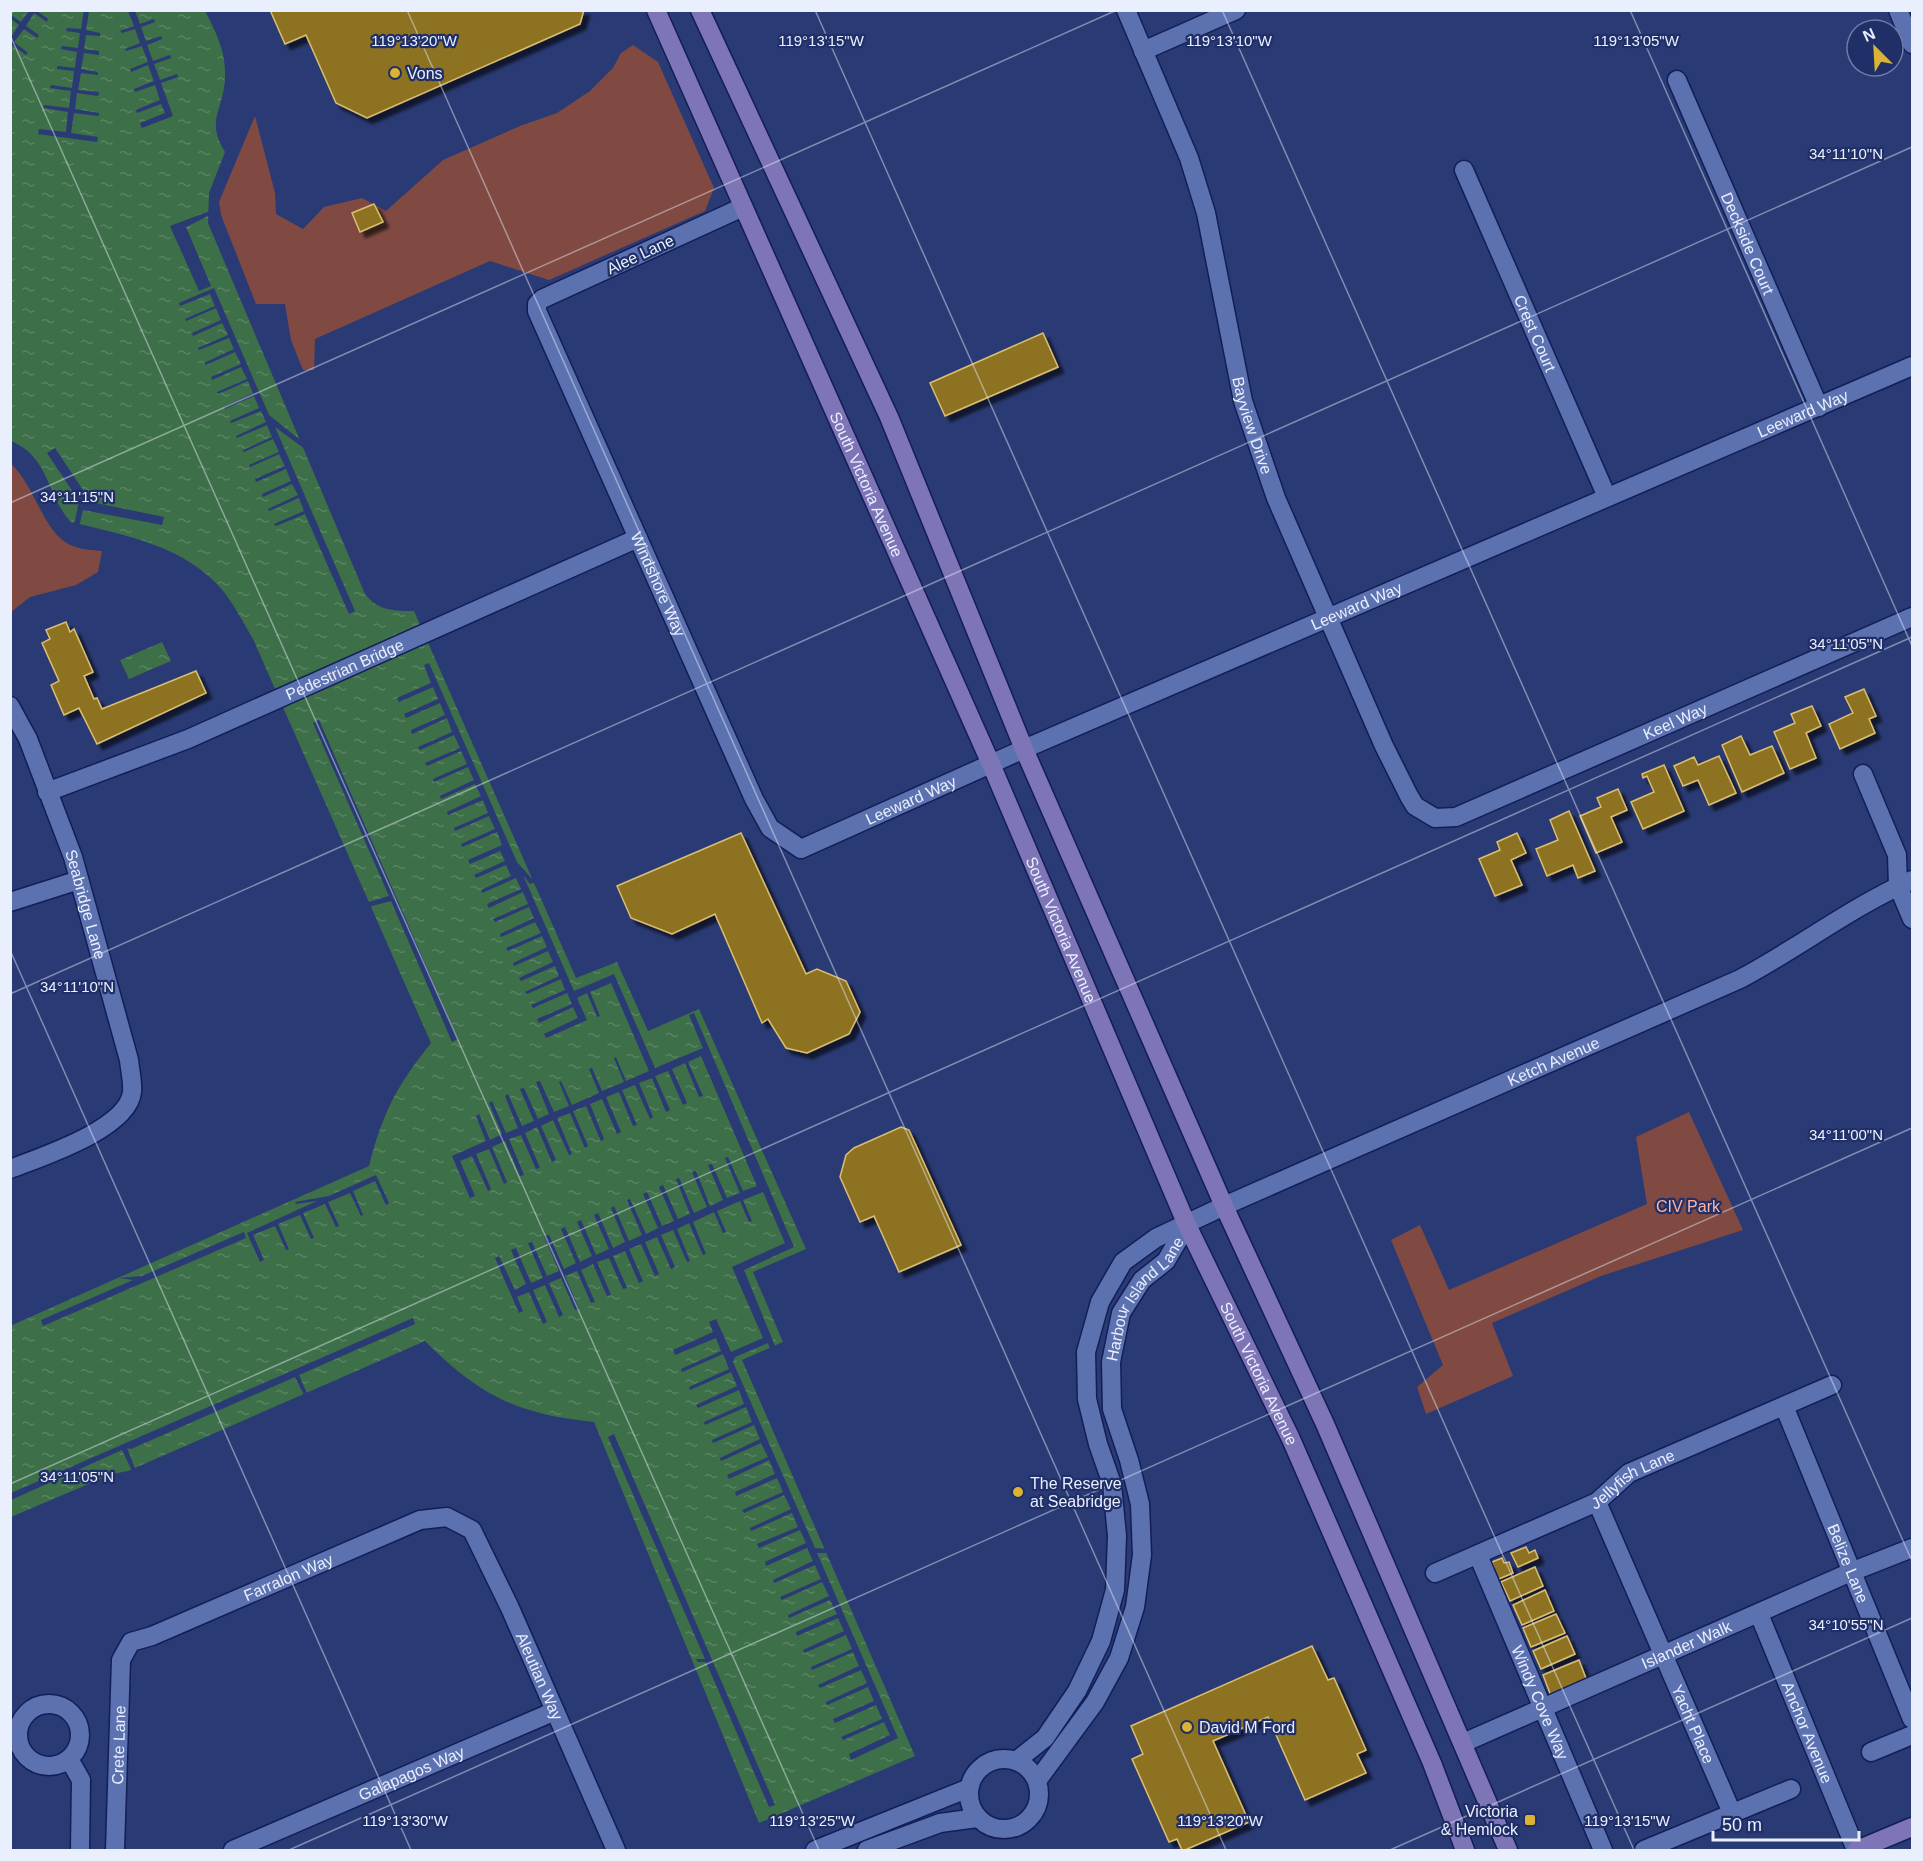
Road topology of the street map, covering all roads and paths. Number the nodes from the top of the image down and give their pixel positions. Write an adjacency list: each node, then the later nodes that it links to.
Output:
1 (656, 10): 10 (main road, South Victoria Avenue)
2 (700, 10): 19 (main road)
3 (1126, 10): 7 (street, Bayview Drive)
4 (1236, 10): 7 (street)
5 (1898, 10): 6 (street)
6 (1912, 44)
7 (1143, 51): 17 (street, Bayview Drive)
8 (1677, 80): 13 (street, Deckside Court)
9 (1464, 170): 14 (street, Crest Court)
10 (743, 207): 11 (street, Alee Lane); 20 (main road, South Victoria Avenue)
11 (537, 304): 15 (street, Windshore Way)
12 (1912, 366): 13 (street, Leeward Way)
13 (1819, 407): 14 (street, Leeward Way)
14 (1607, 497): 17 (street, Leeward Way)
15 (638, 538): 22 (street, Pedestrian Bridge); 24 (street, Windshore Way)
16 (1912, 617): 23 (street, Keel Way)
17 (1327, 619): 19 (street, Leeward Way); 23 (street, Bayview Drive)
18 (10, 706): 22 (street, Seabridge Lane)
19 (1024, 749): 20 (street, Leeward Way); 30 (main road)
20 (991, 765): 24 (street, Leeward Way); 31 (main road, South Victoria Avenue)
21 (1863, 774): 26 (street)
22 (47, 792): 25 (street, Seabridge Lane)
23 (1435, 818)
24 (801, 849)
25 (79, 880): 27 (street); 29 (street, Seabridge Lane)
26 (1905, 883): 28 (street); 30 (street, Ketch Avenue)
27 (10, 902)
28 (1912, 919)
29 (10, 1169)
30 (1224, 1206): 31 (street, Ketch Avenue); 47 (main road)
31 (1187, 1225): 50 (street, Harbour Island Lane); 51 (street, Harbour Island Lane); 63 (main road, South Victoria Avenue)
32 (1832, 1385): 33 (street, Jellyfish Lane)
33 (1784, 1406): 34 (street, Jellyfish Lane); 38 (street, Belize Lane)
34 (1597, 1502): 37 (street, Jellyfish Lane); 42 (street, Yacht Place)
35 (447, 1517): 41 (street, Farralon Way); 44 (street, Aleutian Way)
36 (1912, 1548): 38 (street, Islander Walk)
37 (1478, 1555): 39 (street, Jellyfish Lane); 43 (street, Windy Cove Way)
38 (1851, 1572): 40 (street, Islander Walk); 45 (street, Belize Lane)
39 (1435, 1573)
40 (1759, 1614): 42 (street, Islander Walk); 67 (street, Anchor Avenue)
41 (131, 1642): 58 (street, Crete Lane)
42 (1664, 1655): 43 (street, Islander Walk); 54 (street, Yacht Place)
43 (1543, 1708): 47 (street, Islander Walk); 65 (street, Windy Cove Way)
44 (555, 1711): 59 (street, Galapagos Way); 60 (street, Aleutian Way)
45 (1912, 1719)
46 (1912, 1735): 48 (street)
47 (1463, 1743): 64 (main road)
48 (1870, 1752)
49 (69, 1759): 57 (street)
50 (1016, 1761): 51 (street); 52 (street)
51 (1037, 1781): 55 (street)
52 (969, 1788): 55 (street); 61 (street)
53 (1791, 1789): 54 (street)
54 (1732, 1813): 66 (street)
55 (977, 1818): 62 (street)
56 (1912, 1827): 67 (main road)
57 (80, 1851)
58 (115, 1851)
59 (233, 1851)
60 (616, 1851)
61 (815, 1851)
62 (867, 1851)
63 (1465, 1851)
64 (1508, 1851)
65 (1603, 1851)
66 (1644, 1851)
67 (1856, 1851)

